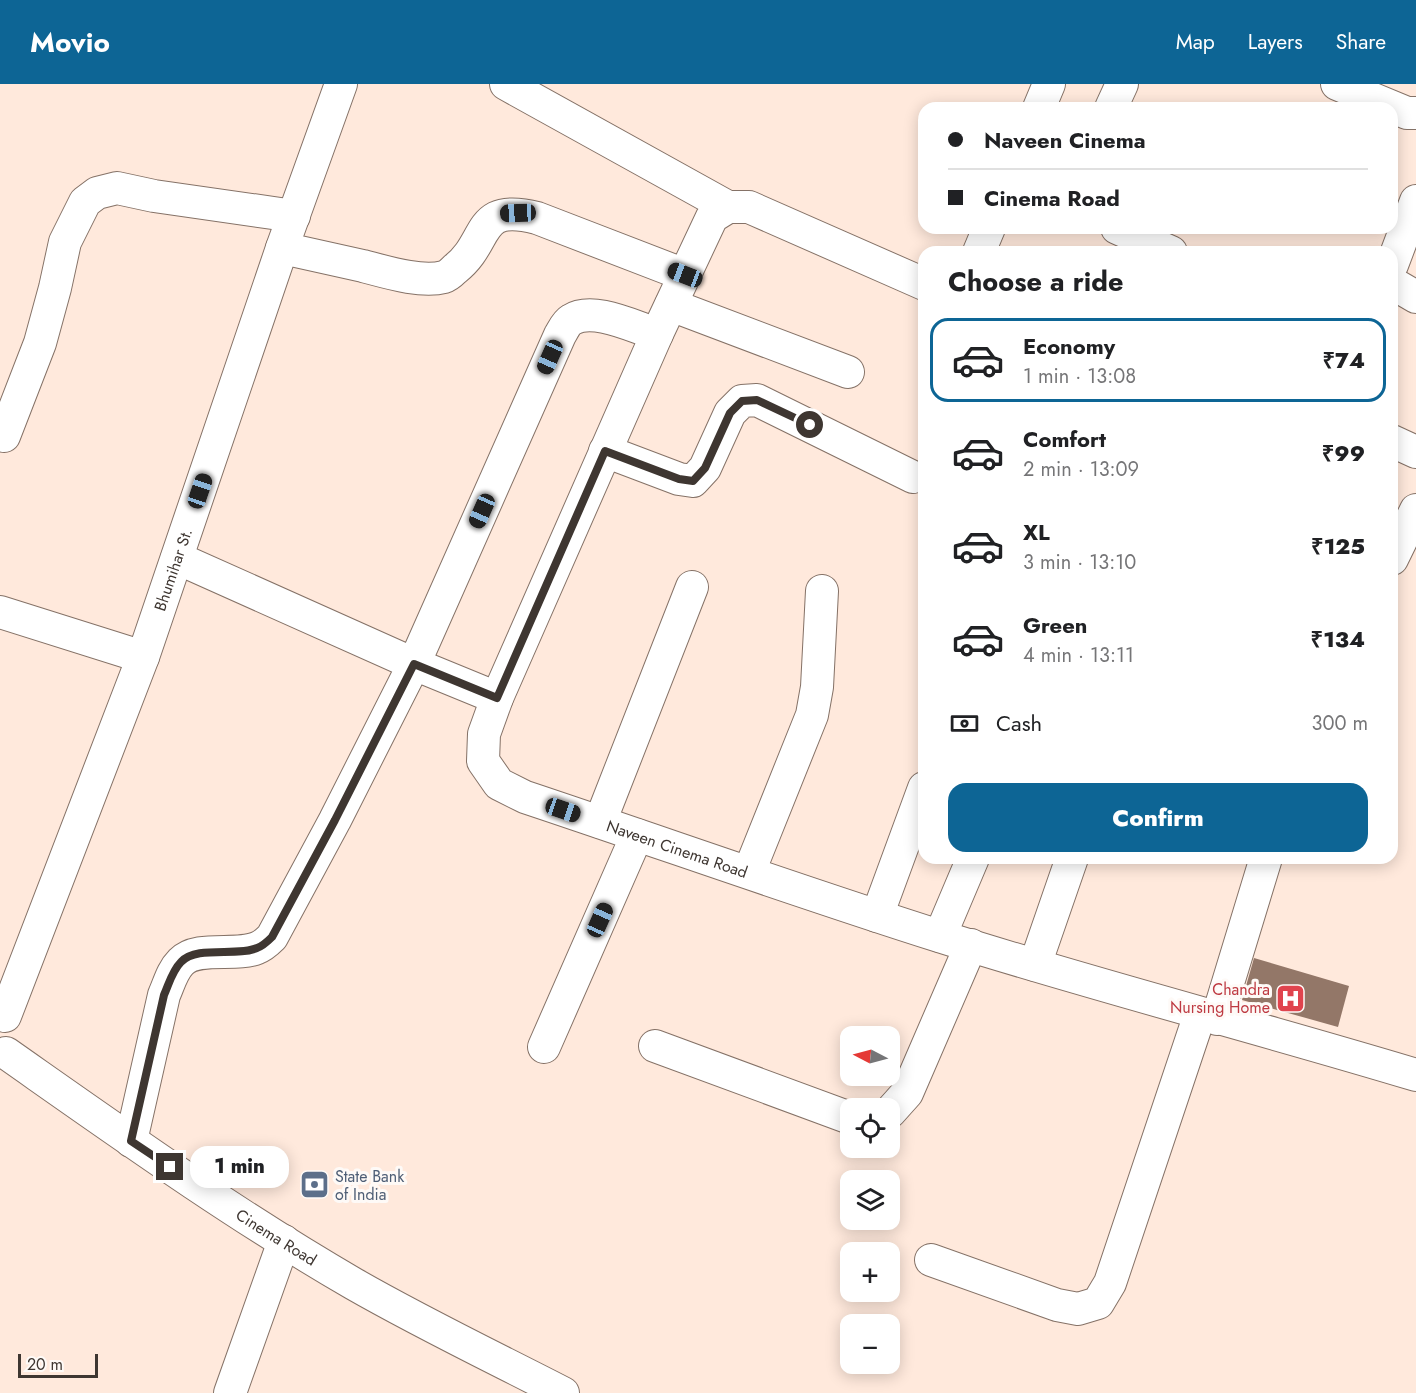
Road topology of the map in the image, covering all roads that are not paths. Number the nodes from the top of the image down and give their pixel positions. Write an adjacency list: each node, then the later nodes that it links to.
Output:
1 (341, 84): 13 (street, Bhumihar St.)
2 (506, 84): 12 (street)
3 (1049, 84): 6 (street)
4 (1122, 84): 7 (street)
5 (1337, 84): 8 (street)
6 (1042, 102)
7 (1114, 102)
8 (1379, 102)
9 (1398, 110): 10 (street)
10 (1416, 113)
11 (1416, 201): 17 (street)
12 (720, 212): 18 (street, Naveen Cinema Road); 19 (street)
13 (294, 216): 16 (street, Bhumihar St.); 25 (street)
14 (1130, 234): 15 (street)
15 (1158, 246)
16 (282, 248): 18 (street); 32 (street, Bhumihar St.)
17 (1398, 249)
18 (685, 275): 22 (street, Naveen Cinema Road)
19 (918, 281)
20 (1398, 287): 21 (street)
21 (1416, 297)
22 (671, 305): 23 (street, Naveen Cinema Road); 24 (street)
23 (657, 334): 27 (street, Naveen Cinema Road); 37 (street)
24 (848, 372)
25 (4, 436)
26 (1398, 444): 28 (street)
27 (605, 451): 29 (street); 38 (street, Naveen Cinema Road)
28 (1416, 452)
29 (913, 477)
30 (1416, 510): 31 (street)
31 (1398, 547)
32 (177, 558): 36 (street, Bhumihar St.); 37 (street)
33 (692, 587): 40 (street)
34 (822, 591): 45 (street)
35 (0, 612): 36 (street)
36 (143, 657): 50 (street, Bhumihar St.)
37 (414, 664): 38 (street); 58 (street)
38 (497, 698): 40 (street, Naveen Cinema Road)
39 (918, 805): 46 (street)
40 (600, 822): 41 (street, Naveen Cinema Road)
41 (637, 835): 45 (street, Naveen Cinema Road); 53 (street)
42 (970, 864): 47 (street)
43 (1070, 864): 49 (street)
44 (1264, 864): 51 (street)
45 (749, 872): 46 (street, Naveen Cinema Road)
46 (878, 916): 47 (street, Naveen Cinema Road)
47 (940, 936): 48 (street, Naveen Cinema Road)
48 (971, 945): 49 (street, Naveen Cinema Road); 56 (street)
49 (1035, 965): 51 (street, Naveen Cinema Road)
50 (3, 1015): 54 (street)
51 (1208, 1016): 55 (street, Naveen Cinema Road); 60 (street)
52 (655, 1046): 57 (street)
53 (544, 1047)
54 (3, 1056): 58 (street, Cinema Road)
55 (1416, 1075)
56 (900, 1101)
57 (840, 1114)
58 (131, 1141): 59 (street, Cinema Road)
59 (284, 1241): 61 (street); 62 (street, Cinema Road)
60 (931, 1260)
61 (230, 1393)
62 (563, 1393)

